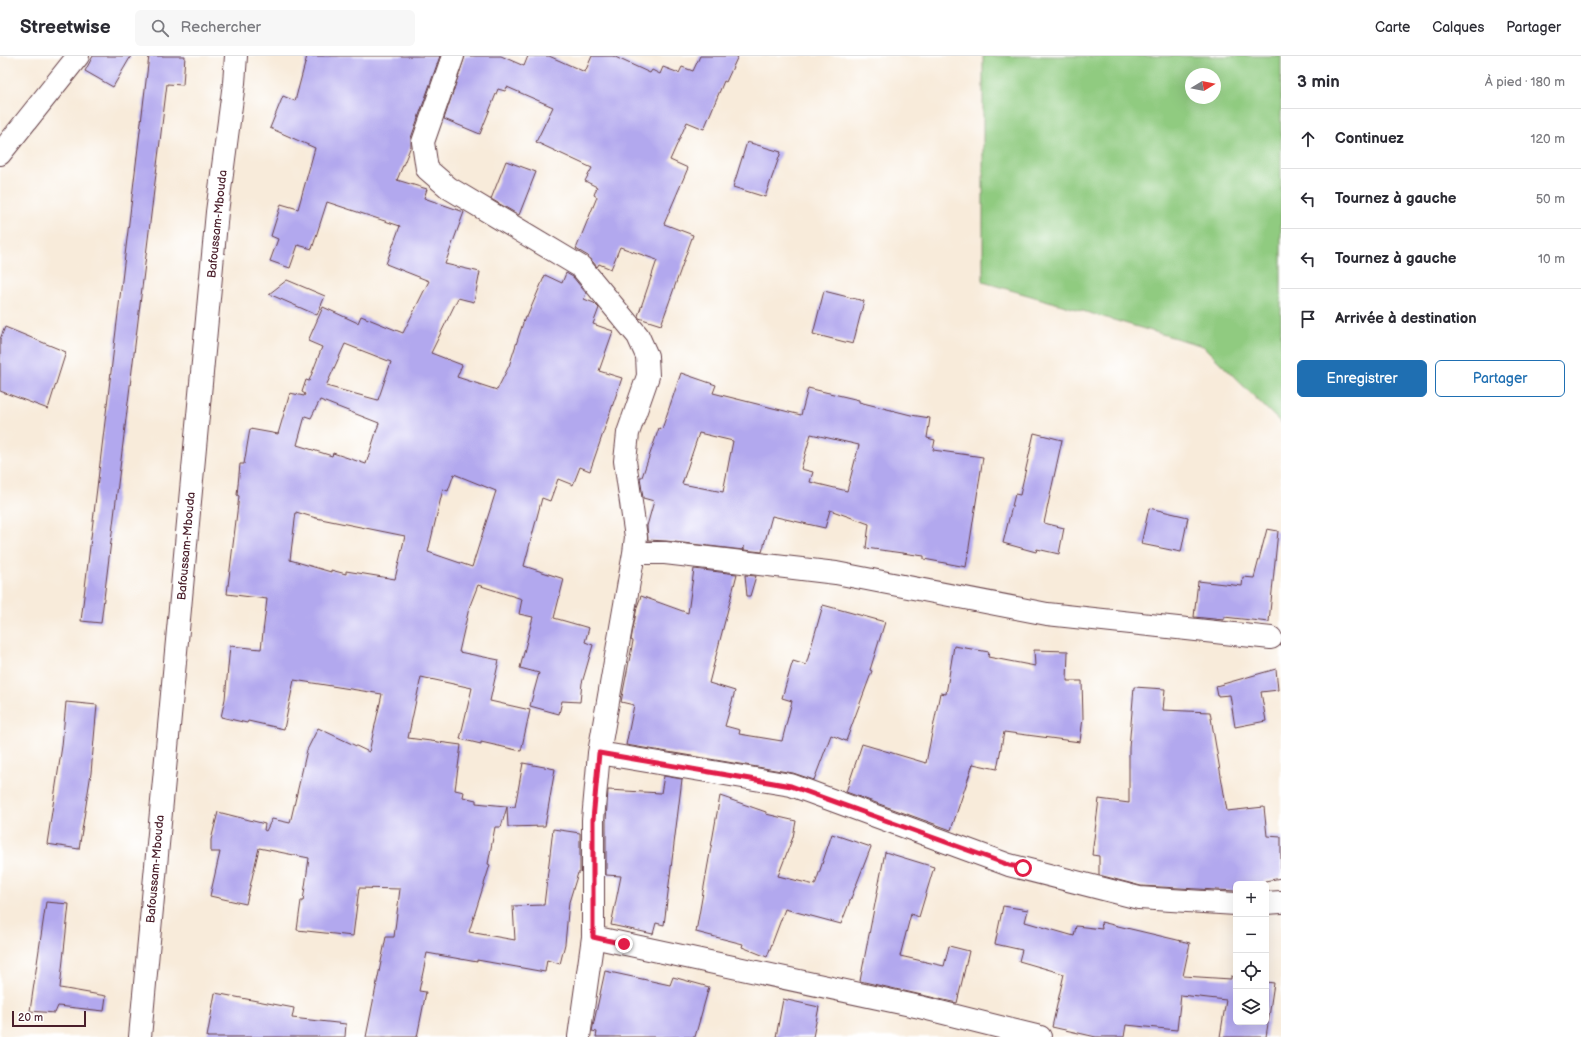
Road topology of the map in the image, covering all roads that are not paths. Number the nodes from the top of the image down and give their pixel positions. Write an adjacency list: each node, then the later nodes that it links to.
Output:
1 (78, 56): 4 (main road)
2 (236, 56): 12 (main road, Bafoussam-Mbouda)
3 (453, 56): 5 (main road)
4 (0, 154)
5 (634, 553): 6 (main road); 7 (main road)
6 (1271, 638)
7 (599, 753): 10 (main road); 11 (main road)
8 (1281, 902): 9 (main road)
9 (1269, 903)
10 (1233, 904)
11 (593, 937): 13 (main road); 14 (main road)
12 (140, 1037)
13 (579, 1037)
14 (1040, 1037)

